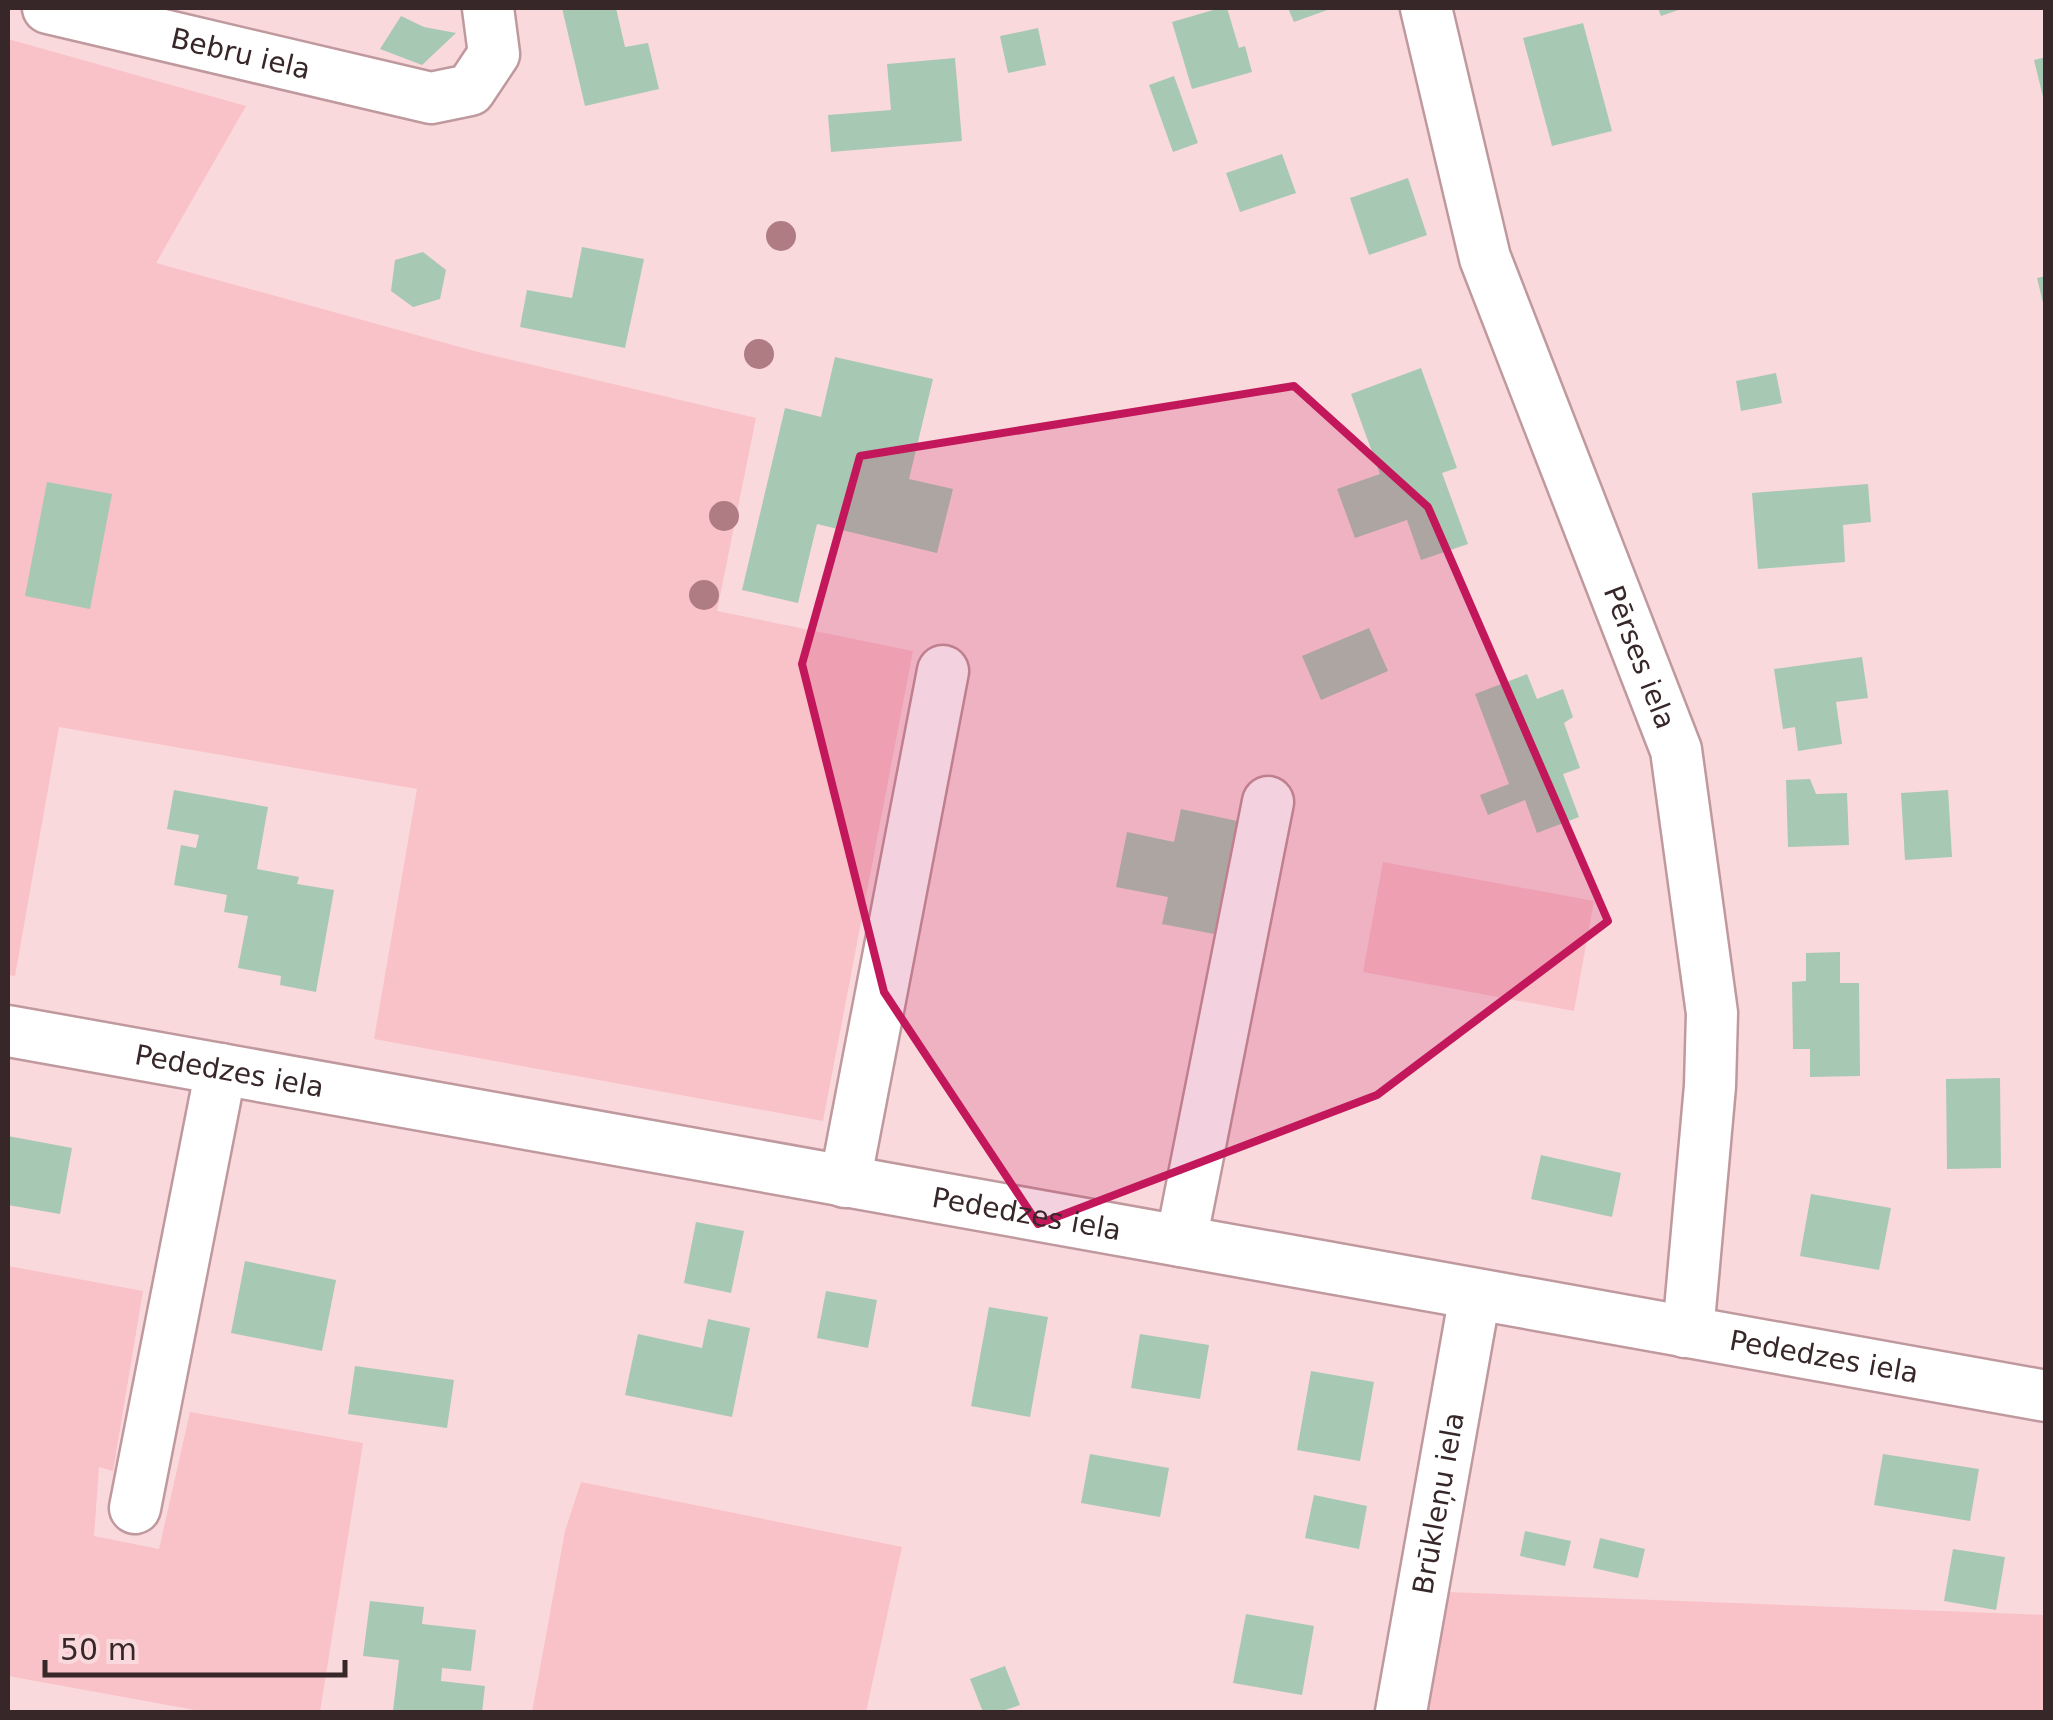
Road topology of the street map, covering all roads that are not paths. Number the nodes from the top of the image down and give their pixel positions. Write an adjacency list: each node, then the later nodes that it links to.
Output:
1 (48, 8): 4 (street, Bebru iela)
2 (488, 8): 4 (street, Bebru iela)
3 (1426, 8): 12 (street, Pērses iela)
4 (185, 23)
5 (943, 670): 9 (street)
6 (1268, 802): 10 (street)
7 (8, 1031): 8 (street, Pededzes iela)
8 (221, 1069): 9 (street, Pededzes iela); 14 (street)
9 (845, 1182): 10 (street, Pededzes iela)
10 (1180, 1241): 11 (street, Pededzes iela)
11 (1475, 1295): 12 (street, Pededzes iela); 15 (street, Brūkleņu iela)
12 (1685, 1332): 13 (street, Pededzes iela)
13 (2046, 1396)
14 (136, 1508)
15 (1401, 1712)

